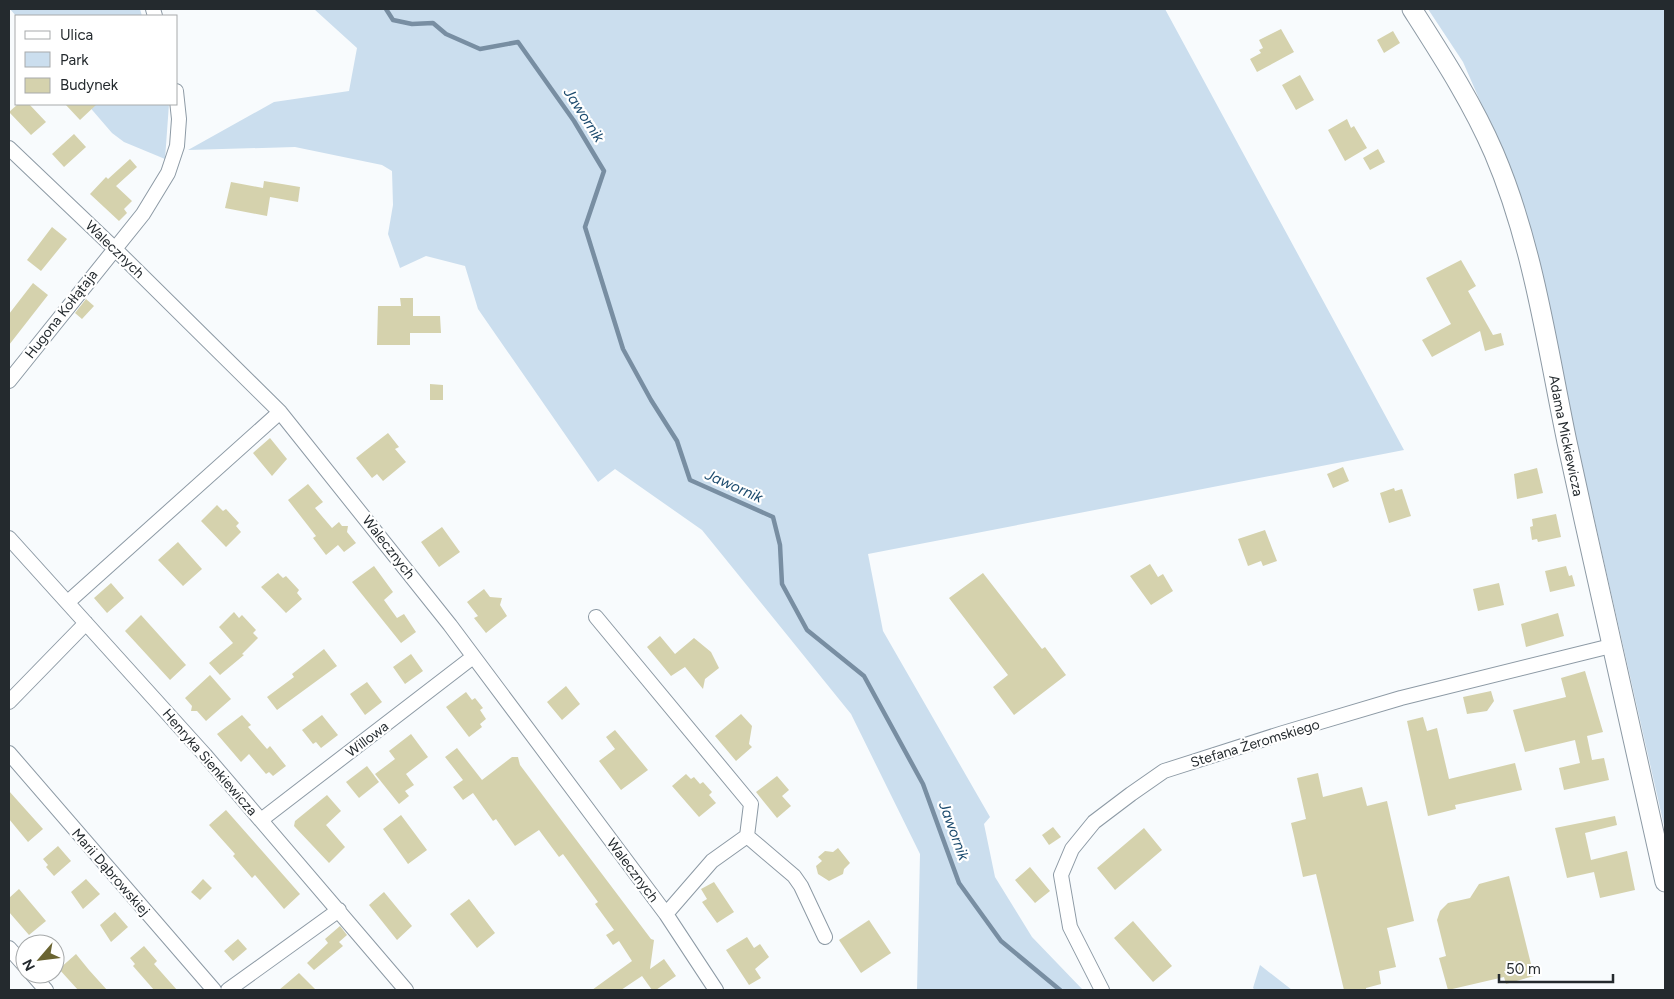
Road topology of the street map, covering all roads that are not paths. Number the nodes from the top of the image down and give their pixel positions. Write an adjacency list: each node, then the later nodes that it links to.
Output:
1 (1412, 9): 11 (street, Adama Mickiewicza)
2 (177, 105): 4 (street, Hugona Kołłątaja)
3 (9, 148): 4 (street, Walecznych)
4 (114, 248): 5 (street, Hugona Kołłątaja); 6 (street, Walecznych)
5 (9, 381)
6 (280, 412): 8 (street); 12 (street, Walecznych)
7 (9, 538): 8 (street, Henryka Sienkiewicza)
8 (68, 602): 10 (street, Henryka Sienkiewicza)
9 (596, 617): 16 (street)
10 (86, 623): 13 (street); 15 (street, Henryka Sienkiewicza)
11 (1611, 646): 17 (street, Adama Mickiewicza); 25 (street, Stefana Żeromskiego)
12 (473, 657): 15 (street, Willowa); 19 (street, Walecznych)
13 (9, 702)
14 (9, 753): 21 (street, Marii Dąbrowskiej)
15 (261, 820): 18 (street, Henryka Sienkiewicza)
16 (747, 836): 19 (street); 20 (street)
17 (1665, 882)
18 (339, 910): 22 (street); 23 (street, Henryka Sienkiewicza)
19 (666, 914): 24 (street, Walecznych)
20 (825, 937)
21 (214, 990)
22 (228, 990)
23 (406, 990)
24 (716, 990)
25 (1102, 990)

